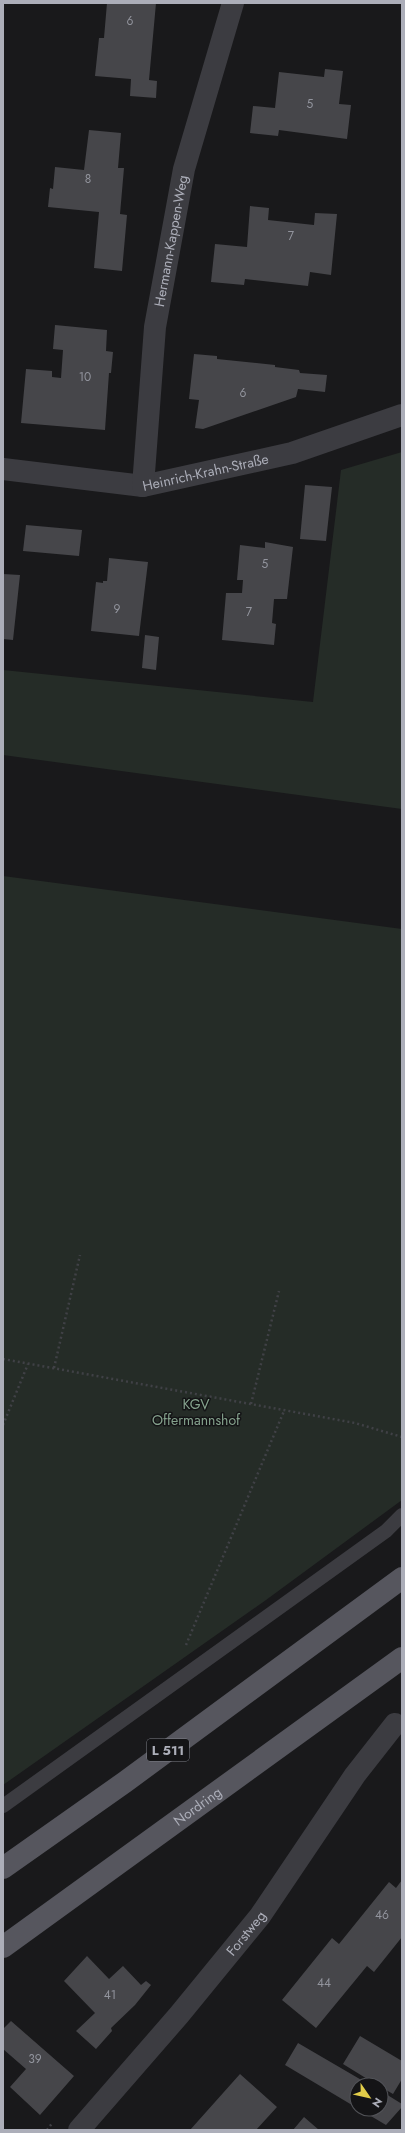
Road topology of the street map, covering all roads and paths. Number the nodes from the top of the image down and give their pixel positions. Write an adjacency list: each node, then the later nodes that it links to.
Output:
1 (233, 3): 4 (street, Hermann-Kappen-Weg)
2 (402, 415): 4 (street, Heinrich-Krahn-Straße)
3 (3, 469): 4 (street, Heinrich-Krahn-Straße)
4 (143, 486)
5 (80, 1255): 9 (path)
6 (279, 1291): 10 (path)
7 (3, 1359): 8 (path)
8 (28, 1364): 9 (path); 12 (path)
9 (54, 1368): 10 (path)
10 (251, 1404): 11 (path)
11 (284, 1412): 13 (path); 16 (path)
12 (3, 1425)
13 (402, 1437)
14 (402, 1515): 19 (lane)
15 (402, 1578): 20 (main road, L 511)
16 (181, 1649)
17 (397, 1661): 21 (main road, Nordring)
18 (395, 1724): 22 (street, Forstweg)
19 (3, 1806)
20 (3, 1868)
21 (3, 1947)
22 (79, 2130)

